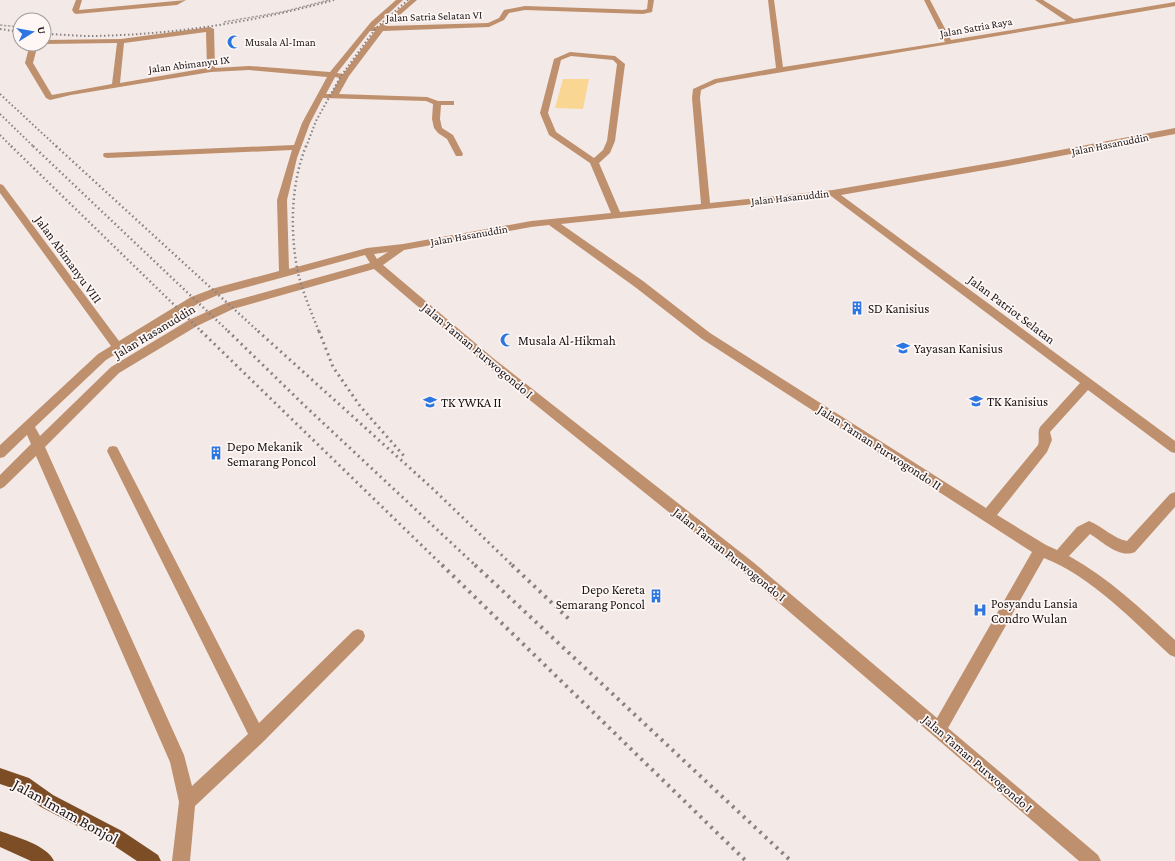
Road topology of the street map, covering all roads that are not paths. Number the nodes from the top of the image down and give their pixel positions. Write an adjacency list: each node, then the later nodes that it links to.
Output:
1 (78, 0): 2 (street)
2 (183, 0)
3 (400, 0): 12 (street)
4 (414, 0): 11 (street)
5 (650, 0): 11 (street, Jalan Satria Selatan VI)
6 (771, 0): 18 (street)
7 (927, 0): 15 (street)
8 (1038, 0): 10 (street)
9 (1175, 4): 10 (street, Jalan Satria Raya)
10 (1073, 22): 15 (street, Jalan Satria Raya)
11 (381, 28): 12 (street, Jalan Satria Selatan VI); 20 (street)
12 (368, 29): 19 (street)
13 (121, 41): 14 (street); 17 (street); 21 (street)
14 (52, 42)
15 (949, 43): 18 (street, Jalan Satria Raya)
16 (32, 52): 21 (street, Jalan Abimanyu IX)
17 (211, 70): 19 (street, Jalan Abimanyu IX); 21 (street, Jalan Abimanyu IX)
18 (780, 70): 33 (street, Jalan Satria Raya)
19 (332, 76): 20 (street, Jalan Abimanyu IX); 22 (street)
20 (345, 76): 23 (street)
21 (116, 86)
22 (321, 96): 23 (street); 27 (street)
23 (334, 96): 24 (street)
24 (437, 103): 25 (street); 29 (street)
25 (451, 103)
26 (1175, 131): 32 (street, Jalan Hasanuddin)
27 (297, 147): 28 (street); 39 (street)
28 (107, 154)
29 (459, 154)
30 (594, 162): 30 (street); 34 (street)
31 (0, 187): 40 (street, Jalan Abimanyu VIII)
32 (832, 193): 33 (street, Jalan Hasanuddin); 41 (street, Jalan Patriot Selatan)
33 (706, 206): 34 (street, Jalan Hasanuddin)
34 (617, 216): 35 (street, Jalan Hasanuddin)
35 (551, 222): 36 (street, Jalan Hasanuddin); 49 (street, Jalan Taman Purwogondo II)
36 (403, 246): 37 (street, Jalan Hasanuddin); 38 (street, Jalan Hasanuddin)
37 (367, 251): 38 (street, Jalan Taman Purwogondo I); 39 (street, Jalan Hasanuddin)
38 (376, 265): 43 (street, Jalan Hasanuddin); 54 (street, Jalan Taman Purwogondo I)
39 (284, 272): 40 (street, Jalan Hasanuddin)
40 (117, 346): 42 (street, Jalan Hasanuddin)
41 (1087, 383): 44 (street, Jalan Patriot Selatan); 49 (street)
42 (29, 426): 43 (street); 46 (street, Jalan Hasanuddin)
43 (37, 446): 47 (street, Jalan Hasanuddin); 57 (street)
44 (1175, 448)
45 (113, 451): 55 (street)
46 (0, 453)
47 (0, 483)
48 (1175, 498): 51 (street)
49 (988, 516): 50 (street, Jalan Taman Purwogondo II)
50 (1041, 550): 51 (street, Jalan Taman Purwogondo II); 54 (street)
51 (1059, 558): 53 (street, Jalan Taman Purwogondo II)
52 (358, 636): 55 (street)
53 (1175, 650)
54 (938, 729): 62 (street, Jalan Taman Purwogondo I)
55 (257, 736): 57 (street)
56 (0, 776): 60 (main road, Jalan Imam Bonjol)
57 (187, 802): 61 (street)
58 (0, 839): 59 (main road)
59 (45, 861)
60 (152, 861)
61 (181, 861)
62 (1092, 861)

